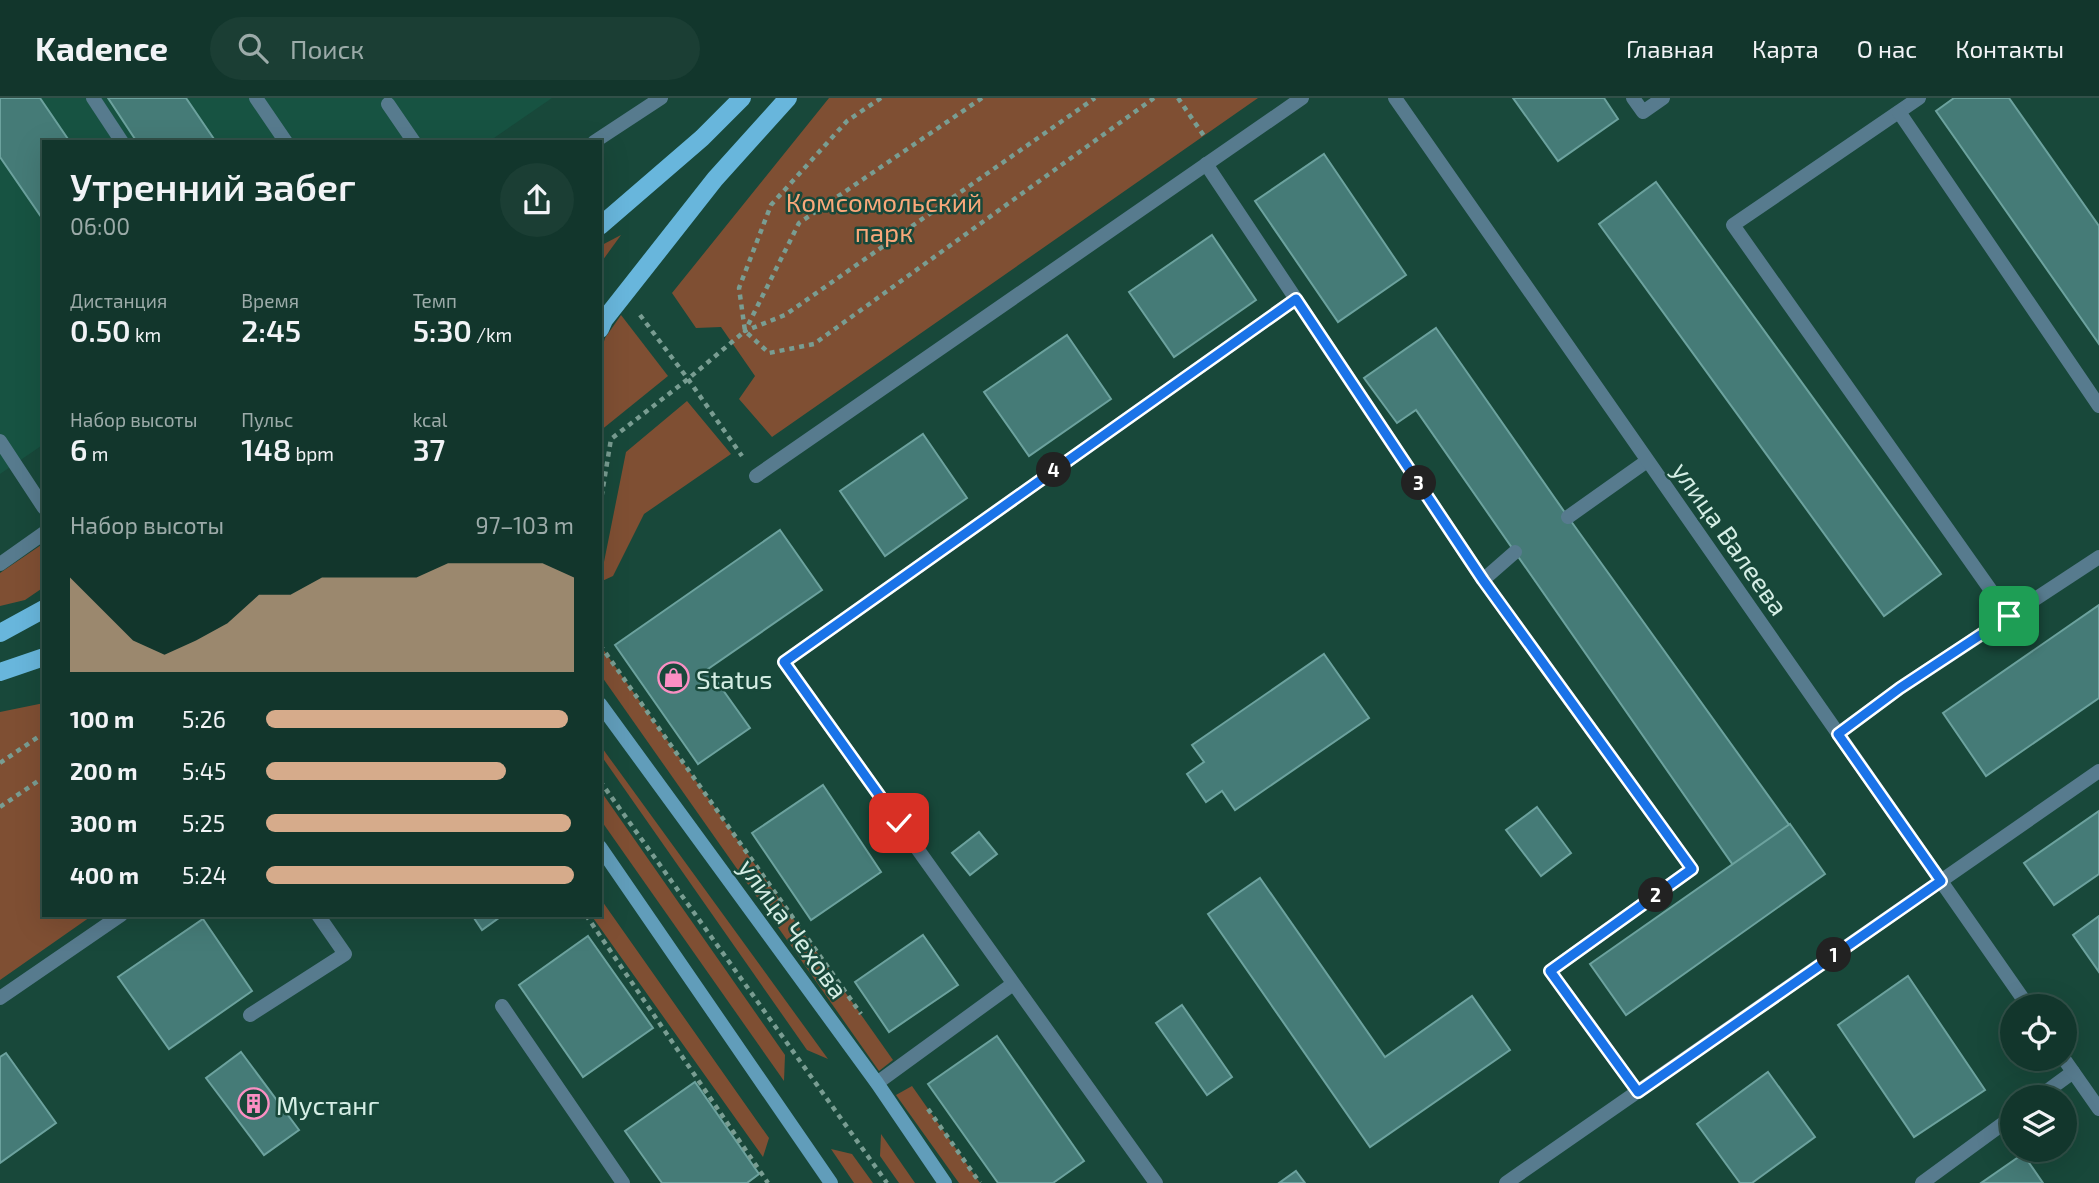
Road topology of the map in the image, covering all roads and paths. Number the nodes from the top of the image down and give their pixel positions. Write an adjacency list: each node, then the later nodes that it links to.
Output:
1 (93, 98): 19 (street)
2 (256, 98): 20 (street)
3 (661, 98): 22 (street)
4 (742, 98): 24 (main road)
5 (788, 98): 27 (main road)
6 (881, 98): 28 (path)
7 (982, 98): 28 (path)
8 (1095, 98): 28 (path)
9 (1154, 98): 28 (path)
10 (1178, 98): 18 (path)
11 (1302, 98): 23 (street)
12 (1395, 98): 32 (street, улица Валеева)
13 (1633, 98): 14 (street)
14 (1663, 98)
15 (1919, 98): 17 (street)
16 (388, 104): 21 (street)
17 (1899, 112): 30 (street); 43 (street)
18 (1204, 136)
19 (121, 140)
20 (285, 140)
21 (413, 140)
22 (597, 140)
23 (1206, 164): 25 (street); 33 (street)
24 (602, 224)
25 (1296, 299): 41 (street); 61 (street)
26 (637, 312): 29 (path)
27 (602, 324)
28 (745, 331): 29 (path)
29 (688, 379): 33 (path); 34 (path)
30 (2099, 407)
31 (0, 441): 35 (street)
32 (1647, 461): 36 (street); 50 (street, улица Валеева)
33 (756, 476)
34 (602, 494)
35 (42, 505)
36 (1568, 517)
37 (42, 534): 40 (street)
38 (1515, 552): 41 (street)
39 (2099, 557): 43 (street)
40 (0, 564)
41 (1483, 580): 70 (street)
42 (42, 610): 44 (main road)
43 (2009, 616): 50 (street)
44 (0, 634)
45 (602, 648): 65 (path)
46 (42, 658): 47 (main road)
47 (0, 672)
48 (602, 707): 68 (main road, улица Чехова)
49 (42, 734): 51 (path)
50 (1838, 734): 57 (street, улица Валеева)
51 (0, 763)
52 (2099, 771): 57 (street)
53 (42, 778): 55 (path)
54 (602, 784): 77 (path)
55 (0, 807)
56 (602, 850): 76 (main road)
57 (1941, 881): 62 (street, улица Валеева); 70 (street)
58 (118, 917): 63 (street)
59 (319, 917): 66 (street)
60 (587, 917): 75 (path)
61 (1013, 984): 68 (street); 80 (street)
62 (2020, 994)
63 (0, 998)
64 (502, 1006): 74 (street)
65 (861, 1015)
66 (250, 1016)
67 (2073, 1072): 69 (street); 72 (street)
68 (877, 1083): 78 (main road, улица Чехова)
69 (2055, 1085)
70 (1638, 1092): 81 (street)
71 (927, 1107): 79 (path)
72 (2099, 1109)
73 (2000, 1126): 82 (street)
74 (622, 1183)
75 (768, 1183)
76 (831, 1183)
77 (887, 1183)
78 (946, 1183)
79 (980, 1183)
80 (1156, 1183)
81 (1506, 1183)
82 (1922, 1183)

